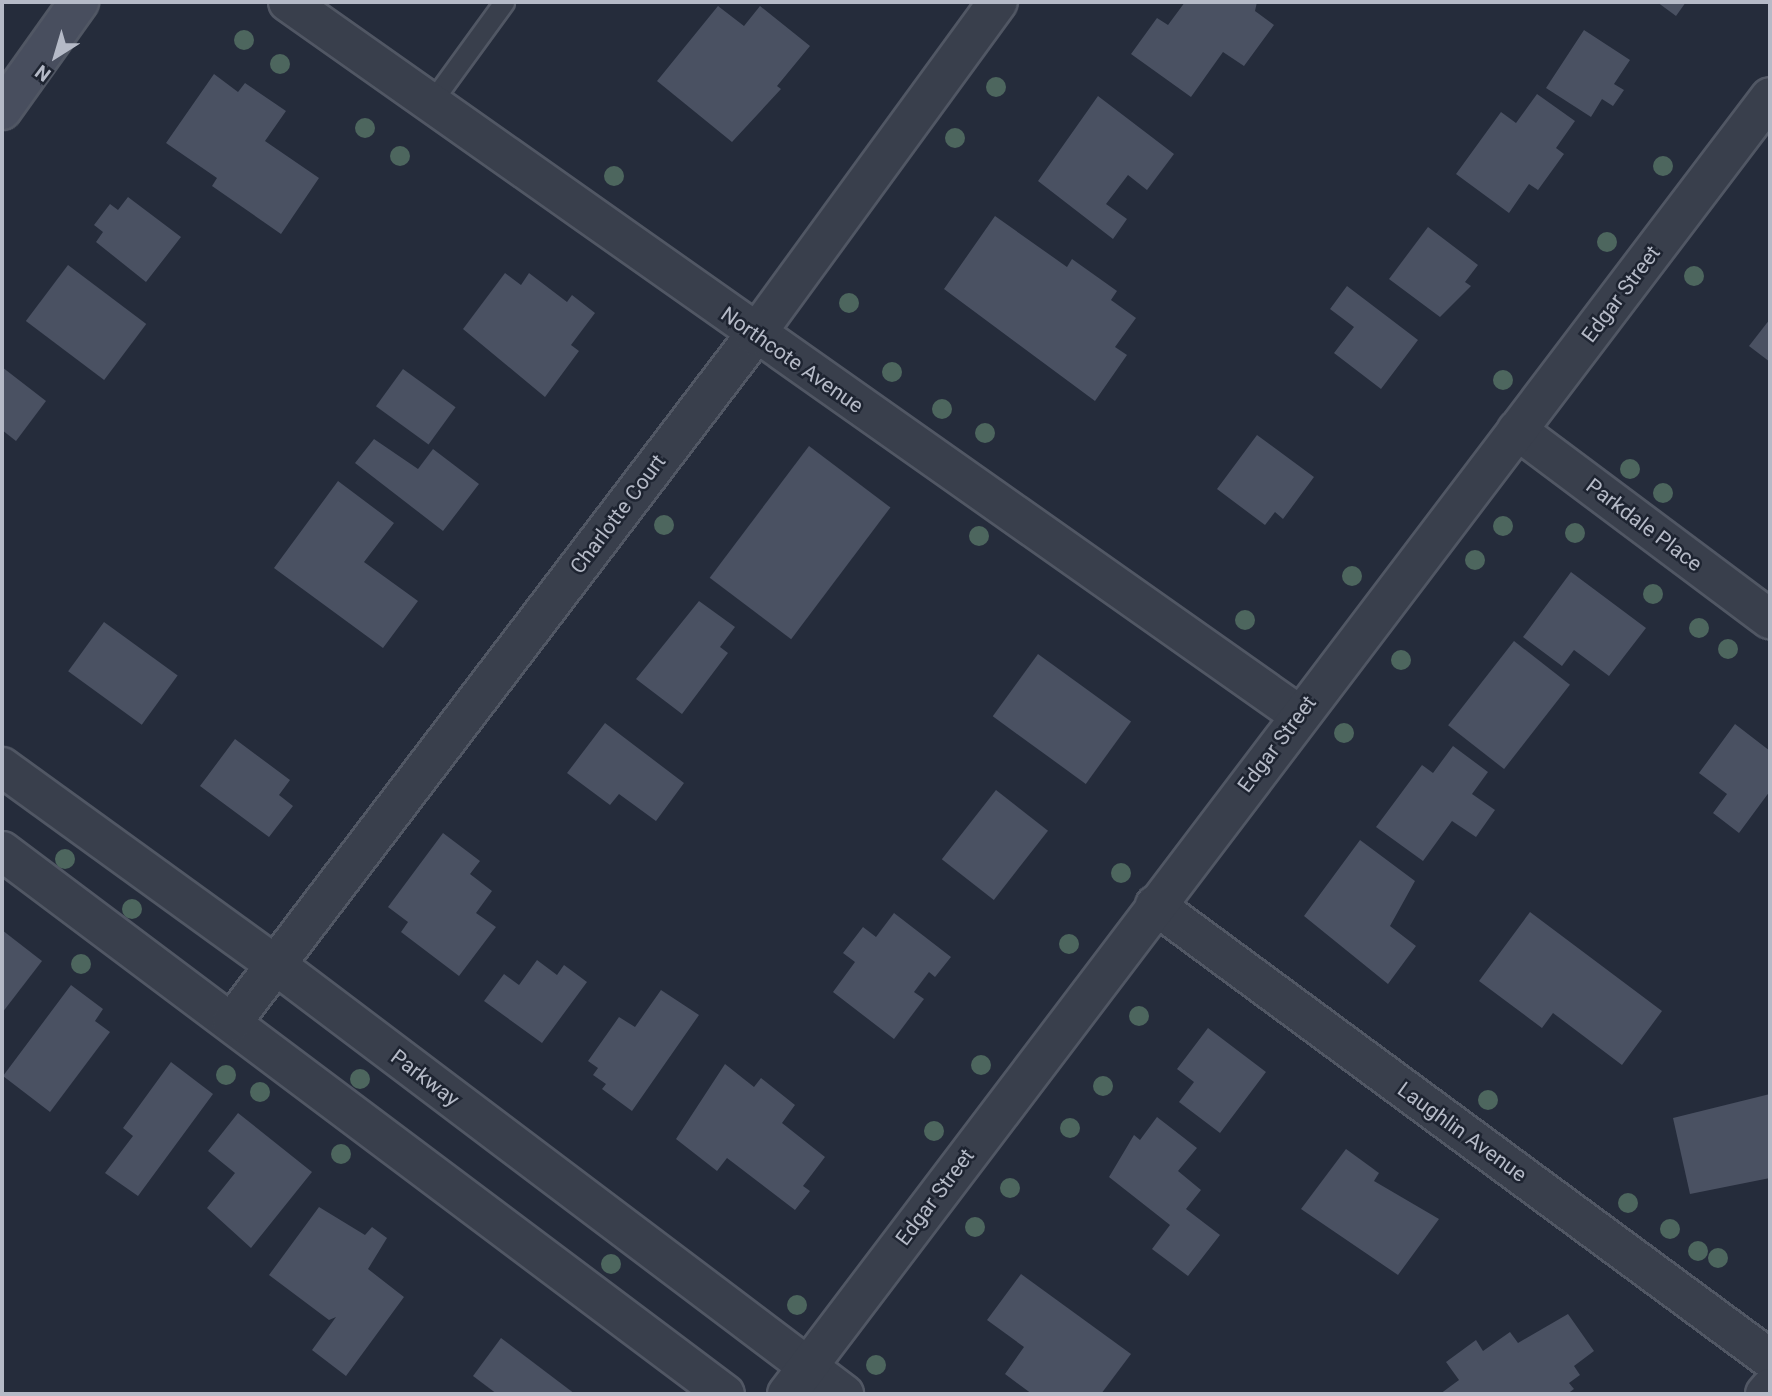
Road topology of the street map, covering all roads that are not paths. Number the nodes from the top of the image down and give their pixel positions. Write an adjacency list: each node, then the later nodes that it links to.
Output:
1 (79, 2): 5 (main road)
2 (288, 2): 7 (street, Northcote Avenue)
3 (504, 2): 7 (lane)
4 (998, 2): 8 (street, Charlotte Court)
5 (7, 91)
6 (1770, 97): 9 (street, Edgar Street)
7 (430, 104): 8 (street, Northcote Avenue)
8 (755, 335): 11 (street, Northcote Avenue); 15 (street, Charlotte Court)
9 (1517, 430): 10 (street, Parkdale Place); 11 (street, Edgar Street)
10 (1770, 620)
11 (1299, 715): 14 (street, Edgar Street)
12 (2, 767): 15 (street, Parkway)
13 (2, 852): 16 (street)
14 (1154, 905): 17 (street, Laughlin Avenue); 18 (street, Edgar Street)
15 (276, 965): 16 (street, Charlotte Court); 18 (street, Parkway)
16 (232, 1022): 20 (street)
17 (1770, 1359)
18 (797, 1381): 21 (street, Parkway)
19 (1770, 1388): 22 (street)
20 (725, 1394)
21 (844, 1394)
22 (1765, 1394)

